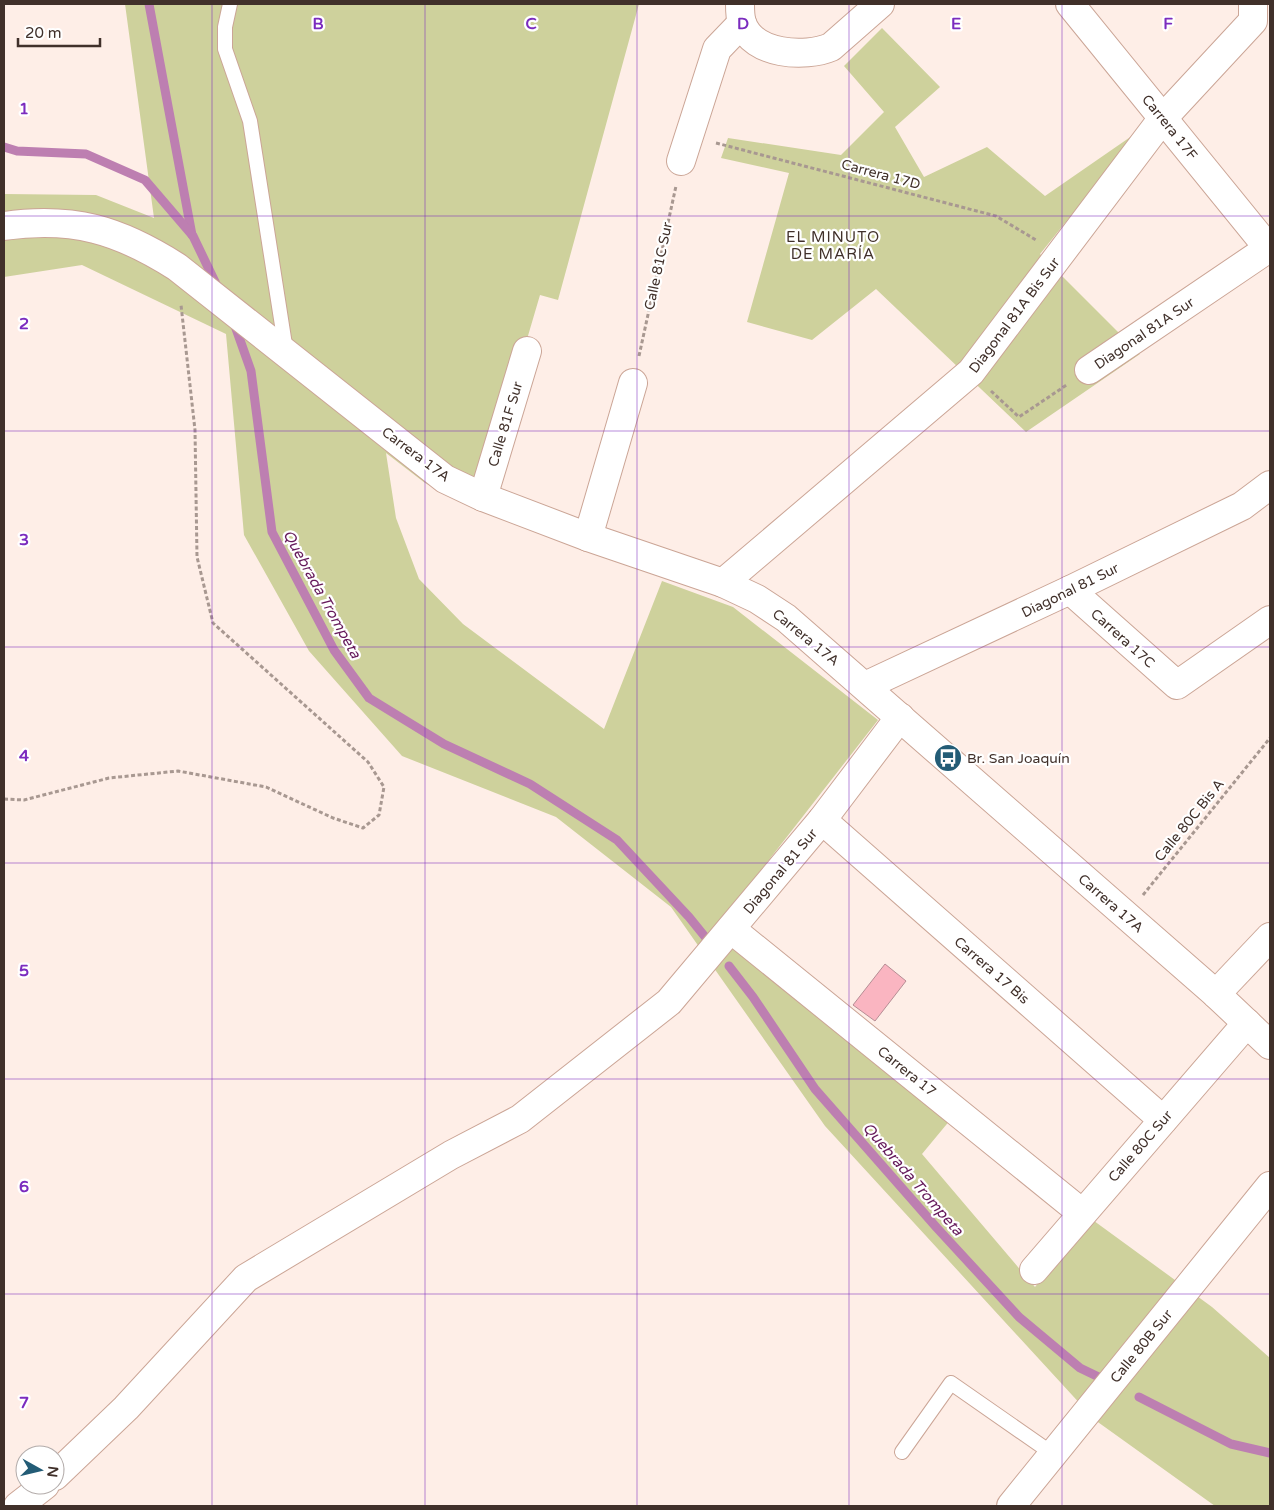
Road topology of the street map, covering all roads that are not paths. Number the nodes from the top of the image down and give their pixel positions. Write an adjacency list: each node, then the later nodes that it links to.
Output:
1 (230, 4): 11 (lane)
2 (880, 4): 4 (street)
3 (1070, 4): 6 (street, Carrera 17F)
4 (741, 14): 7 (street)
5 (1259, 20): 6 (street, Diagonal 81A Bis Sur)
6 (1162, 118): 9 (street, Carrera 17F); 17 (street, Diagonal 81A Bis Sur)
7 (681, 161)
8 (4, 226): 11 (street, Carrera 17A)
9 (1270, 249): 12 (street, Diagonal 81A Sur)
10 (527, 351): 15 (street, Calle 81F Sur)
11 (286, 353): 15 (street, Carrera 17A)
12 (1089, 370)
13 (633, 383): 16 (street)
14 (1270, 485): 18 (street, Diagonal 81 Sur)
15 (483, 497): 16 (street, Carrera 17A)
16 (588, 538): 17 (street, Carrera 17A)
17 (724, 583): 20 (street, Carrera 17A)
18 (1070, 590): 19 (street, Carrera 17C); 20 (street, Diagonal 81 Sur)
19 (1270, 620)
20 (865, 686): 21 (street, Carrera 17A)
21 (900, 717): 22 (street, Diagonal 81 Sur); 25 (street, Carrera 17A)
22 (822, 820): 23 (street, Diagonal 81 Sur); 28 (street, Carrera 17 Bis)
23 (732, 929): 30 (street, Carrera 17); 34 (street, Diagonal 81 Sur)
24 (1270, 937): 25 (street)
25 (1216, 994): 26 (street, Carrera 17A)
26 (1247, 1024): 27 (street, Carrera 17A); 28 (street, Calle 80C Sur)
27 (1270, 1045)
28 (1163, 1120): 30 (street, Calle 80C Sur)
29 (1270, 1186): 33 (street, Calle 80B Sur)
30 (1082, 1213): 31 (street, Calle 80C Sur)
31 (1034, 1270)
32 (902, 1452): 33 (lane)
33 (1053, 1454): 37 (street, Calle 80B Sur)
34 (65, 1466)
35 (33, 1495): 36 (street)
36 (18, 1506)
37 (1011, 1506)

